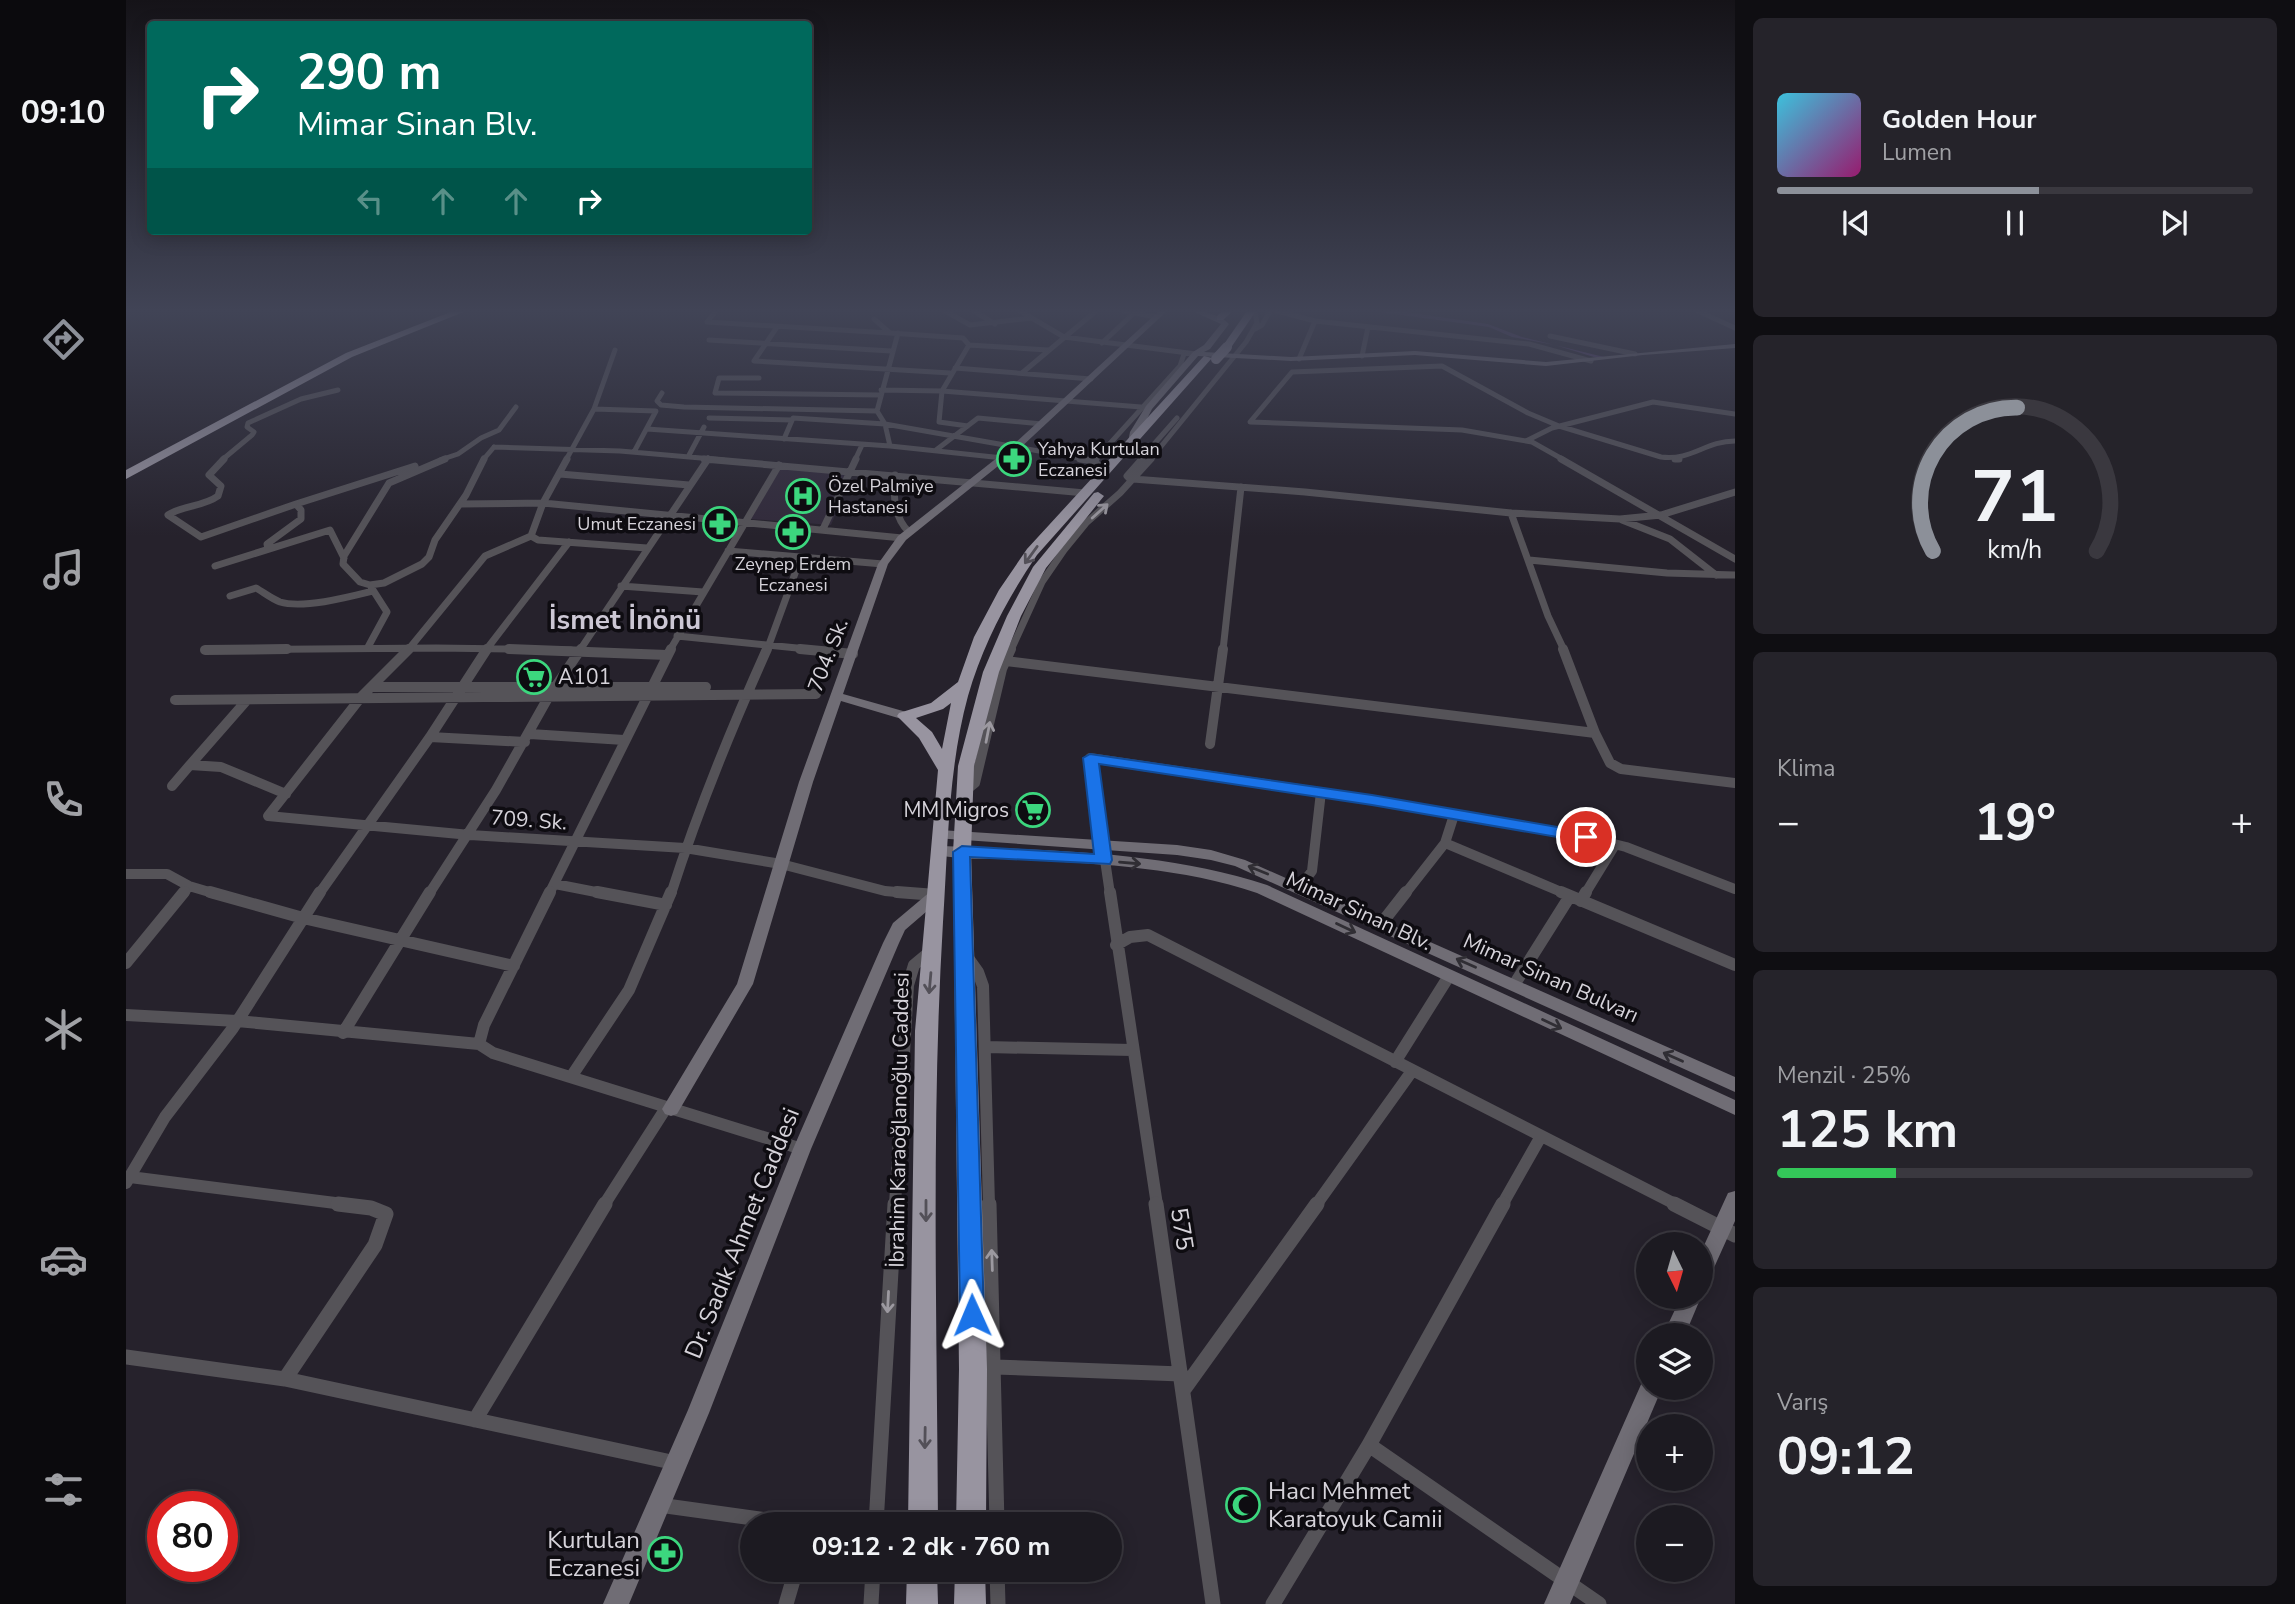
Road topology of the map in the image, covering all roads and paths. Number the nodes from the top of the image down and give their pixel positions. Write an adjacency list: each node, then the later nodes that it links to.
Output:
1 (279, 386): 54 (highway)
2 (291, 386): 57 (highway)
3 (602, 386): 23 (street)
4 (717, 386): 17 (street)
5 (883, 386): 17 (street)
6 (945, 386): 15 (street)
7 (1083, 386): 19 (street, 704. Sk.)
8 (1161, 386): 21 (street)
9 (1184, 386): 53 (highway, İbrahim Karaoğlanoğlu Caddesi)
10 (1187, 386): 126 (highway, İbrahim Karaoğlanoğlu Caddesi)
11 (1203, 386): 18 (street)
12 (1282, 386): 39 (street)
13 (1478, 386): 31 (street)
14 (338, 390): 65 (street)
15 (942, 391): 17 (street); 19 (street); 30 (street)
16 (662, 393): 22 (street)
17 (881, 393): 24 (street)
18 (1200, 396): 36 (street); 37 (street)
19 (1068, 400): 21 (street); 29 (street, 704. Sk.)
20 (516, 407): 34 (street)
21 (1141, 407): 53 (street)
22 (710, 408): 24 (street); 26 (street)
23 (594, 410): 32 (street); 45 (street)
24 (877, 411): 28 (street)
25 (1735, 414): 31 (street)
26 (709, 418): 27 (street); 33 (street)
27 (792, 420): 28 (street); 38 (street)
28 (885, 424): 35 (street); 42 (street)
29 (1042, 424): 30 (street); 44 (street, 704. Sk.)
30 (968, 426): 35 (street)
31 (1559, 426): 39 (street); 40 (street)
32 (647, 429): 33 (street); 47 (street)
33 (701, 432): 38 (street); 48 (street)
34 (488, 435): 43 (street); 52 (street)
35 (954, 436): 44 (street); 46 (street)
36 (1161, 436): 37 (street); 59 (street)
37 (1169, 438): 59 (street)
38 (785, 439): 41 (street)
39 (1526, 441): 70 (street)
40 (1735, 441)
41 (862, 444): 42 (street); 55 (street)
42 (890, 446): 46 (street)
43 (495, 447): 45 (street); 67 (street)
44 (1016, 447): 50 (street, 704. Sk.); 53 (street)
45 (572, 449): 47 (street); 56 (street)
46 (936, 450): 50 (street)
47 (634, 452): 48 (street)
48 (688, 457): 49 (street)
49 (708, 458): 51 (street); 61 (street)
50 (1003, 458): 60 (street, 704. Sk.)
51 (779, 465): 55 (street); 72 (street)
52 (424, 466): 65 (street); 81 (street)
53 (1100, 466): 64 (highway, İbrahim Karaoğlanoğlu Caddesi)
54 (126, 467)
55 (849, 471): 58 (street); 73 (street)
56 (559, 474): 61 (street); 66 (street)
57 (126, 475)
58 (895, 475): 60 (street); 74 (street)
59 (1133, 479): 62 (street); 101 (street, one-way to 59)
60 (974, 481): 64 (street); 74 (street, 704. Sk.)
61 (689, 485): 69 (street)
62 (1241, 487): 68 (street); 104 (street)
63 (1735, 492): 70 (street)
64 (1085, 493): 102 (highway, İbrahim Karaoğlanoğlu Caddesi, one-way to 102)
65 (296, 503): 78 (street)
66 (543, 503): 67 (street); 69 (street); 75 (street)
67 (460, 504): 89 (street)
68 (1511, 513): 71 (street); 83 (street)
69 (671, 515): 72 (street); 77 (street)
70 (1661, 515): 71 (street); 82 (street)
71 (1620, 519): 86 (street)
72 (746, 521): 73 (street); 79 (street)
73 (823, 529): 74 (street)
74 (905, 535): 84 (street, 704. Sk.)
75 (531, 536): 76 (street); 94 (street, 709. Sk.)
76 (569, 542): 77 (street); 96 (street)
77 (647, 548): 88 (street)
78 (268, 550): 81 (street); 85 (street)
79 (728, 551): 80 (street); 90 (street)
80 (802, 557): 84 (street); 93 (street)
81 (344, 558): 89 (street)
82 (1735, 559)
83 (1529, 560): 86 (street); 116 (street)
84 (883, 564): 100 (street, 704. Sk.)
85 (215, 566)
86 (1717, 575): 87 (street)
87 (1735, 575)
88 (621, 586): 90 (street); 97 (street)
89 (372, 588): 91 (street); 95 (street)
90 (704, 592): 92 (street)
91 (230, 596)
92 (677, 636): 93 (street); 99 (street)
93 (769, 645): 100 (street); 108 (street)
94 (411, 646): 95 (street); 96 (street); 103 (street, 709. Sk.)
95 (368, 647): 98 (street)
96 (487, 648): 97 (street); 105 (street)
97 (579, 649): 99 (street); 106 (street)
98 (205, 650)
99 (667, 654): 107 (street)
100 (853, 654): 111 (street, 704. Sk.)
101 (1006, 661): 104 (street); 126 (street, one-way to 101)
102 (964, 685): 115 (highway); 122 (highway, İbrahim Karaoğlanoğlu Caddesi)
103 (371, 687): 105 (street); 109 (street, 709. Sk.)
104 (1219, 687): 116 (street); 120 (street)
105 (459, 688): 106 (street); 112 (street)
106 (555, 688): 107 (street); 110 (street)
107 (649, 690): 108 (street); 110 (street); 119 (street)
108 (748, 691): 111 (street); 136 (street)
109 (362, 696): 112 (street); 114 (street); 127 (street, 709. Sk.)
110 (549, 696): 112 (street); 118 (street)
111 (836, 696): 115 (street); 138 (street, 704. Sk.)
112 (453, 697): 117 (street)
113 (175, 700): 114 (street)
114 (247, 700): 121 (street)
115 (905, 716): 122 (highway)
116 (1595, 733): 123 (street)
117 (430, 737): 118 (street); 129 (street)
118 (528, 738): 119 (street); 130 (street)
119 (624, 740): 131 (street)
120 (1209, 744)
121 (190, 765): 124 (street); 127 (street)
122 (946, 770): 132 (highway, İbrahim Karaoğlanoğlu Caddesi)
123 (1735, 783)
124 (172, 786)
125 (1321, 792): 128 (street); 137 (street, 575); 142 (street)
126 (963, 793): 134 (highway, İbrahim Karaoğlanoğlu Caddesi)
127 (286, 794): 129 (street, 709. Sk.)
128 (1454, 815): 133 (street); 135 (street)
129 (369, 825): 130 (street, 709. Sk.); 147 (street)
130 (470, 835): 131 (street, 709. Sk.); 149 (street)
131 (576, 842): 136 (street, 709. Sk.); 140 (street)
132 (940, 843): 134 (street, Mimar Sinan Blv.); 144 (highway, İbrahim Karaoğlanoğlu Caddesi)
133 (1445, 843): 145 (street); 148 (street)
134 (962, 844): 137 (street, Mimar Sinan Blv.); 152 (highway, İbrahim Karaoğlanoğlu Caddesi)
135 (1615, 845): 143 (street); 145 (street)
136 (685, 848): 138 (street, 709. Sk.); 146 (street)
137 (1102, 852): 142 (street, Mimar Sinan Bulvarı, one-way to 137); 150 (street, 575); 156 (street, Mimar Sinan Blv., one-way to 156)
138 (781, 863): 144 (street, 709. Sk.); 168 (street, 704. Sk.)
139 (126, 874): 141 (street)
140 (555, 884): 146 (street); 154 (street)
141 (189, 886): 147 (street); 153 (street)
142 (1299, 888): 148 (street, Mimar Sinan Bulvarı)
143 (1735, 889)
144 (936, 895): 151 (highway, İbrahim Karaoğlanoğlu Caddesi); 171 (street, Dr. Sadık Ahmet Caddesi)
145 (1576, 899): 155 (street); 157 (street)
146 (666, 905): 166 (street)
147 (303, 918): 149 (street); 159 (street)
148 (1381, 924): 157 (street, Mimar Sinan Bulvarı, one-way to 148)
149 (398, 941): 154 (street); 160 (street)
150 (1116, 945): 163 (street, 575); 164 (street)
151 (932, 950): 185 (street, one-way to 185); 186 (highway, İbrahim Karaoğlanoğlu Caddesi, one-way to 186)
152 (964, 954): 162 (street); 187 (highway, İbrahim Karaoğlanoğlu Caddesi)
153 (126, 962)
154 (514, 965): 161 (street)
155 (1735, 965)
156 (1449, 976): 164 (street); 169 (street, Mimar Sinan Blv., one-way to 169)
157 (1514, 985): 167 (street, Mimar Sinan Bulvarı, one-way to 157)
158 (126, 1015): 159 (street)
159 (237, 1021): 160 (street); 172 (street)
160 (343, 1033): 161 (street)
161 (479, 1044): 166 (street)
162 (986, 1047): 163 (street); 177 (street, one-way to 162)
163 (1132, 1050): 179 (street, 575)
164 (1395, 1062): 165 (street)
165 (1412, 1071): 170 (street); 179 (street)
166 (571, 1077): 168 (street)
167 (1735, 1086)
168 (669, 1108): 171 (street); 181 (street)
169 (1735, 1108)
170 (1540, 1138): 174 (street); 182 (street)
171 (802, 1149): 183 (street, Dr. Sadık Ahmet Caddesi)
172 (128, 1180): 178 (street)
173 (1735, 1199): 174 (street)
174 (1728, 1231): 175 (street)
175 (1713, 1255)
176 (126, 1357): 178 (street)
177 (995, 1367): 179 (street); 188 (street)
178 (285, 1379): 181 (street)
179 (1183, 1381): 202 (street, 575)
180 (1646, 1400): 190 (street)
181 (475, 1420): 183 (street)
182 (1369, 1444): 190 (street); 203 (street)
183 (677, 1463): 184 (street, Dr. Sadık Ahmet Caddesi)
184 (659, 1505): 189 (street); 196 (street, Dr. Sadık Ahmet Caddesi)
185 (877, 1512)
186 (923, 1512)
187 (971, 1512)
188 (997, 1512)
189 (740, 1516)
190 (1567, 1581): 204 (street); 205 (street)
191 (792, 1582): 197 (street)
192 (872, 1582): 198 (street)
193 (922, 1582): 199 (highway)
194 (970, 1582): 200 (highway)
195 (997, 1582): 201 (street)
196 (616, 1604)
197 (786, 1604)
198 (871, 1604)
199 (922, 1604)
200 (970, 1604)
201 (998, 1604)
202 (1213, 1604)
203 (1273, 1604)
204 (1557, 1604)
205 (1599, 1604)

